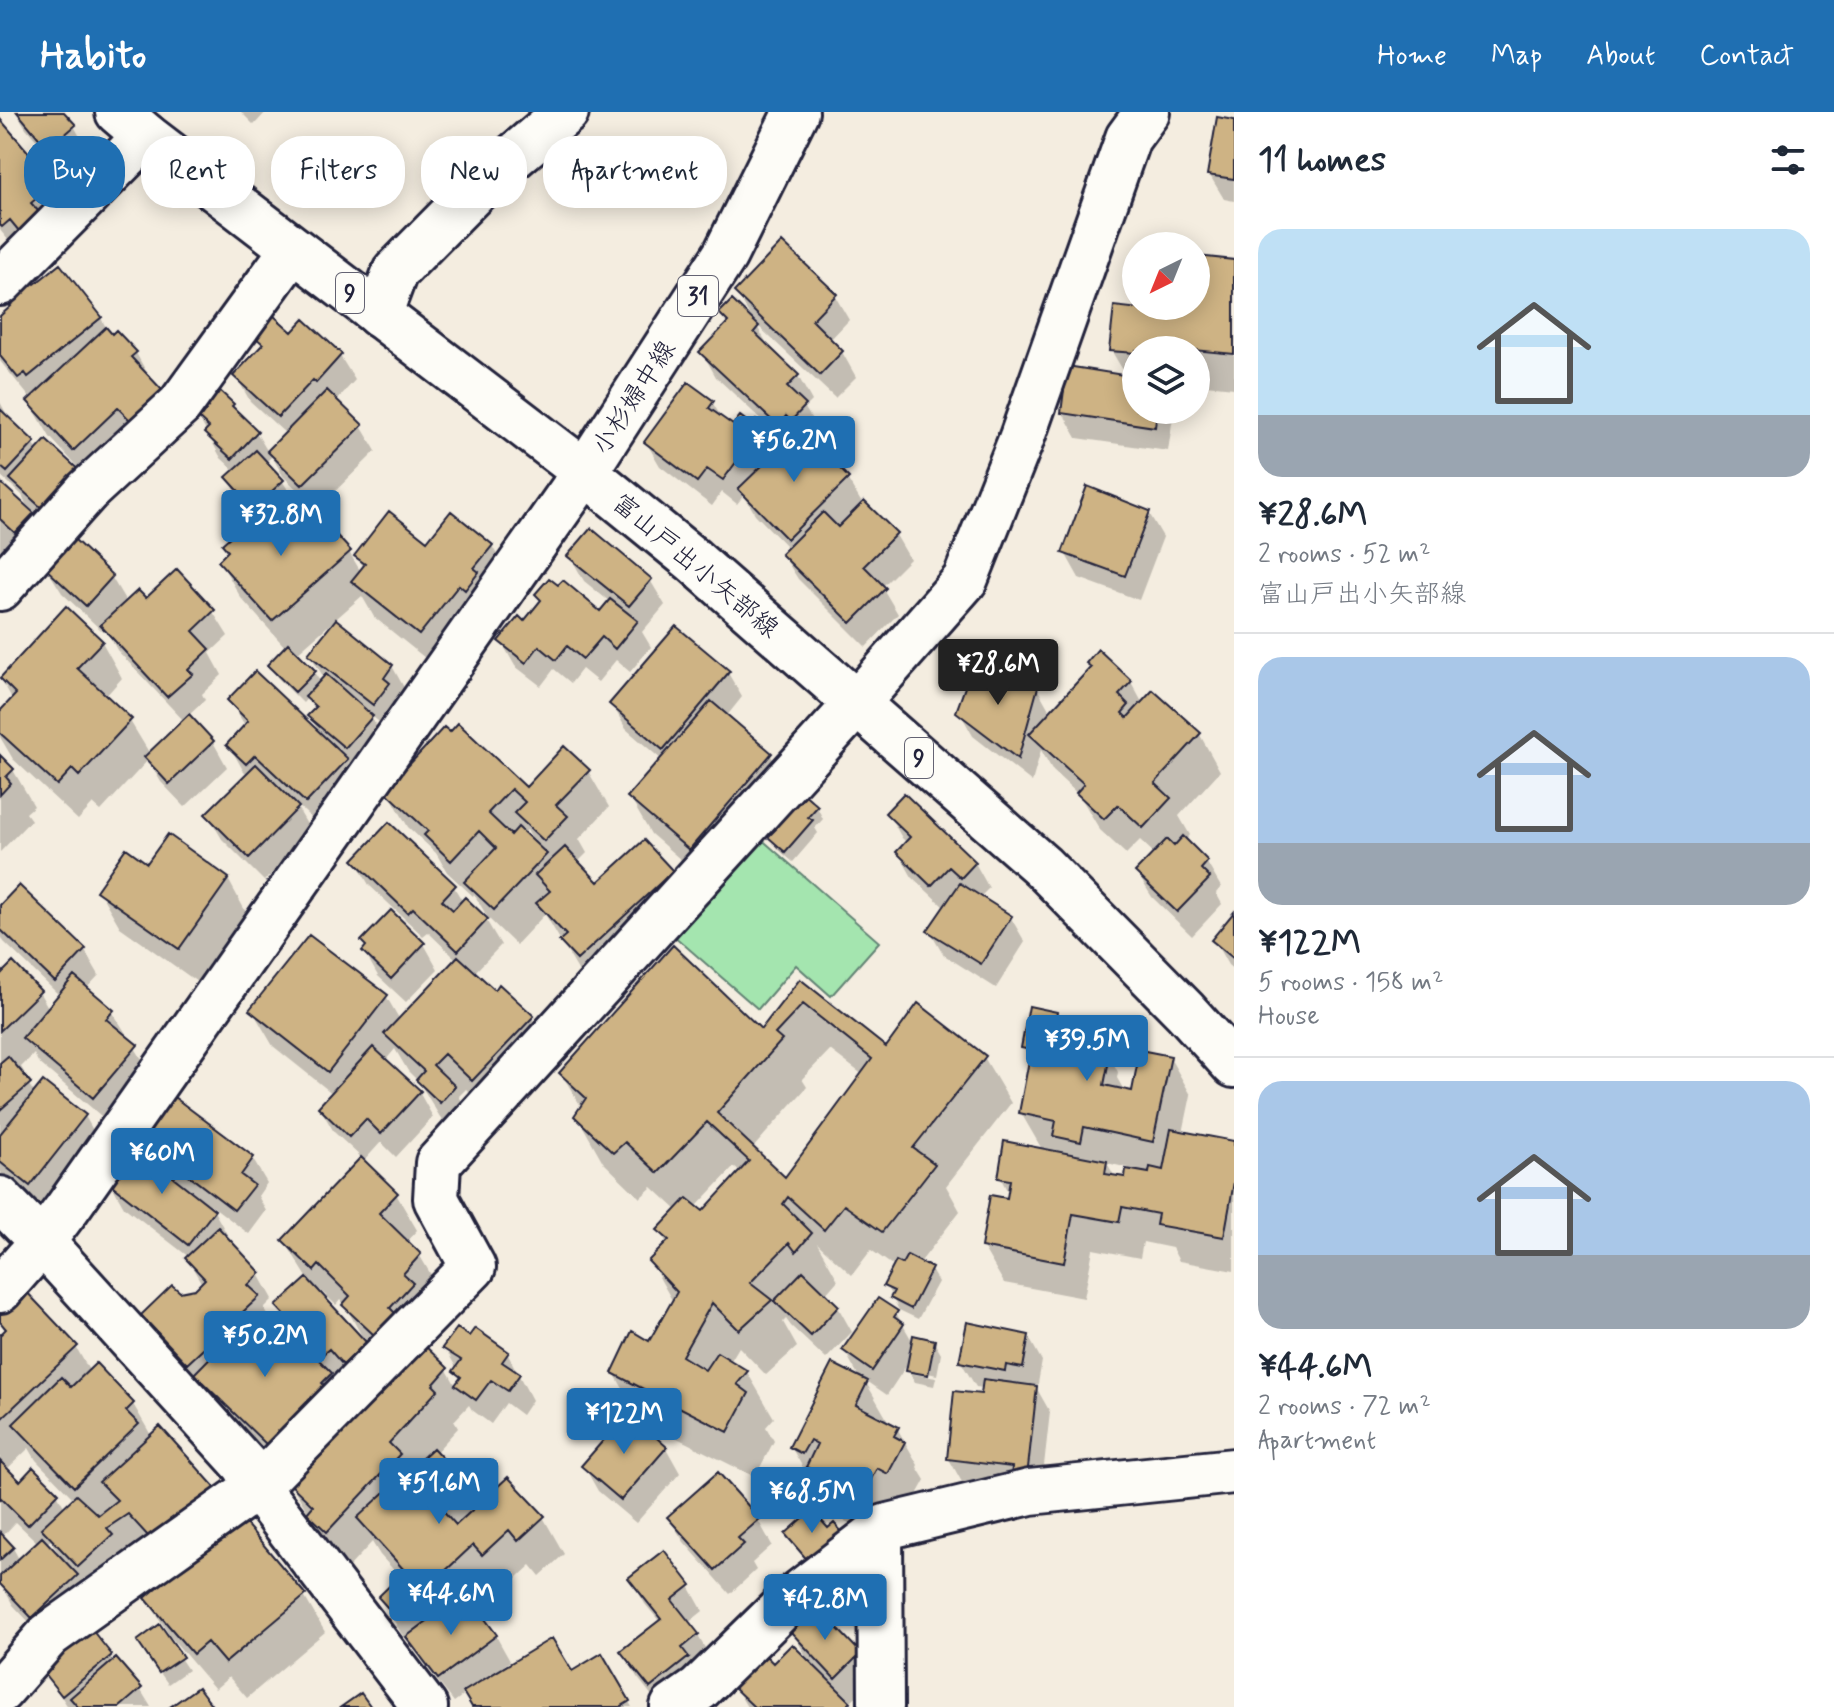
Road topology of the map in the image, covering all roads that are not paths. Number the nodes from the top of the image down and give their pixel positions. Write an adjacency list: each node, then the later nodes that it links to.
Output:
1 (566, 112): 7 (street)
2 (796, 112): 8 (street, 小杉婦中線 / 31)
3 (1147, 112): 10 (street)
4 (132, 124): 5 (street, 富山戸出小矢部線 / 9); 6 (street)
5 (293, 249): 7 (street, 富山戸出小矢部線 / 9); 9 (street)
6 (0, 283)
7 (379, 315): 8 (street, 富山戸出小矢部線 / 9)
8 (585, 472): 10 (street, 富山戸出小矢部線 / 9); 13 (street, 小杉婦中線)
9 (0, 588)
10 (857, 703): 11 (street, 富山戸出小矢部線 / 9); 16 (street)
11 (1234, 1065)
12 (0, 1199): 13 (street)
13 (42, 1242): 14 (street, 小杉婦中線); 16 (street)
14 (0, 1290)
15 (1234, 1471): 17 (street)
16 (257, 1487): 18 (street); 19 (street)
17 (880, 1530): 20 (street); 21 (street)
18 (0, 1691)
19 (425, 1707)
20 (673, 1707)
21 (881, 1707)

